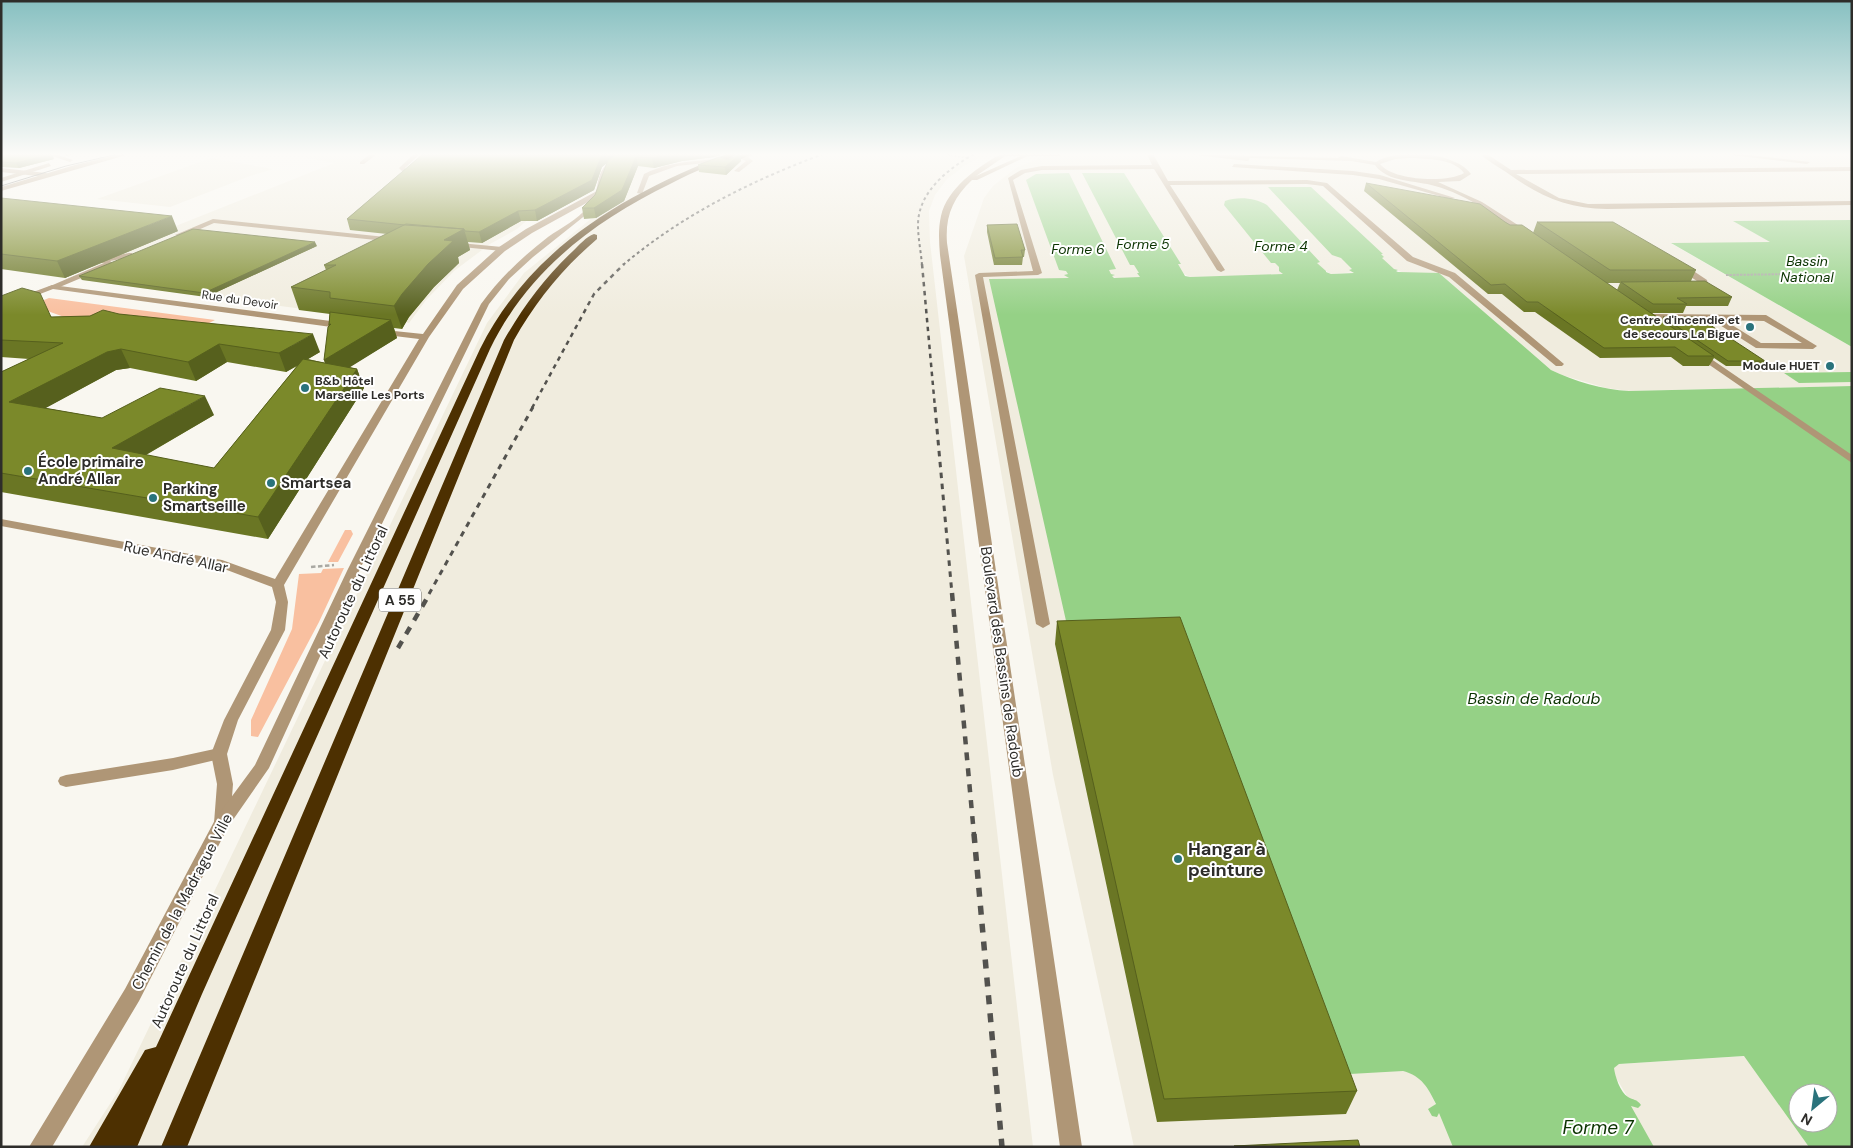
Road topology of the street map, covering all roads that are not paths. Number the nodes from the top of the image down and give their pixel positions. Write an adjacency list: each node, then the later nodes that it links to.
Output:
1 (572, 208): 15 (street)
2 (592, 208): 36 (street, Chemin de la Madrague Ville)
3 (620, 208): 37 (highway, Autoroute du Littoral / A 55)
4 (636, 208): 41 (highway, A 55)
5 (948, 208): 42 (street, Boulevard des Bassins de Radoub)
6 (1019, 208): 33 (street)
7 (1182, 208): 19 (street)
8 (1352, 208): 29 (street)
9 (1486, 208): 11 (street)
10 (1487, 208): 11 (street)
11 (1490, 209): 13 (street)
12 (172, 238): 16 (street)
13 (1532, 238)
14 (441, 243): 15 (street)
15 (502, 249): 27 (street)
16 (392, 250)
17 (133, 254): 20 (street)
18 (1670, 260): 21 (street)
19 (1221, 270)
20 (52, 287): 22 (street); 24 (street, Rue du Devoir)
21 (1686, 287)
22 (1, 307)
23 (1713, 317): 23 (street); 25 (street)
24 (351, 327)
25 (1665, 329)
26 (371, 330): 27 (street)
27 (425, 337): 32 (street)
28 (1687, 345): 30 (street)
29 (1559, 364)
30 (1852, 460)
31 (1, 522): 32 (street, Rue André Allar)
32 (278, 585): 34 (street)
33 (1043, 624)
34 (219, 754): 35 (street); 36 (street)
35 (66, 781)
36 (222, 823): 38 (street, Chemin de la Madrague Ville)
37 (191, 994): 39 (highway); 40 (highway, Autoroute du Littoral / A 55)
38 (40, 1147)
39 (102, 1147)
40 (124, 1147)
41 (174, 1147)
42 (1071, 1147)

